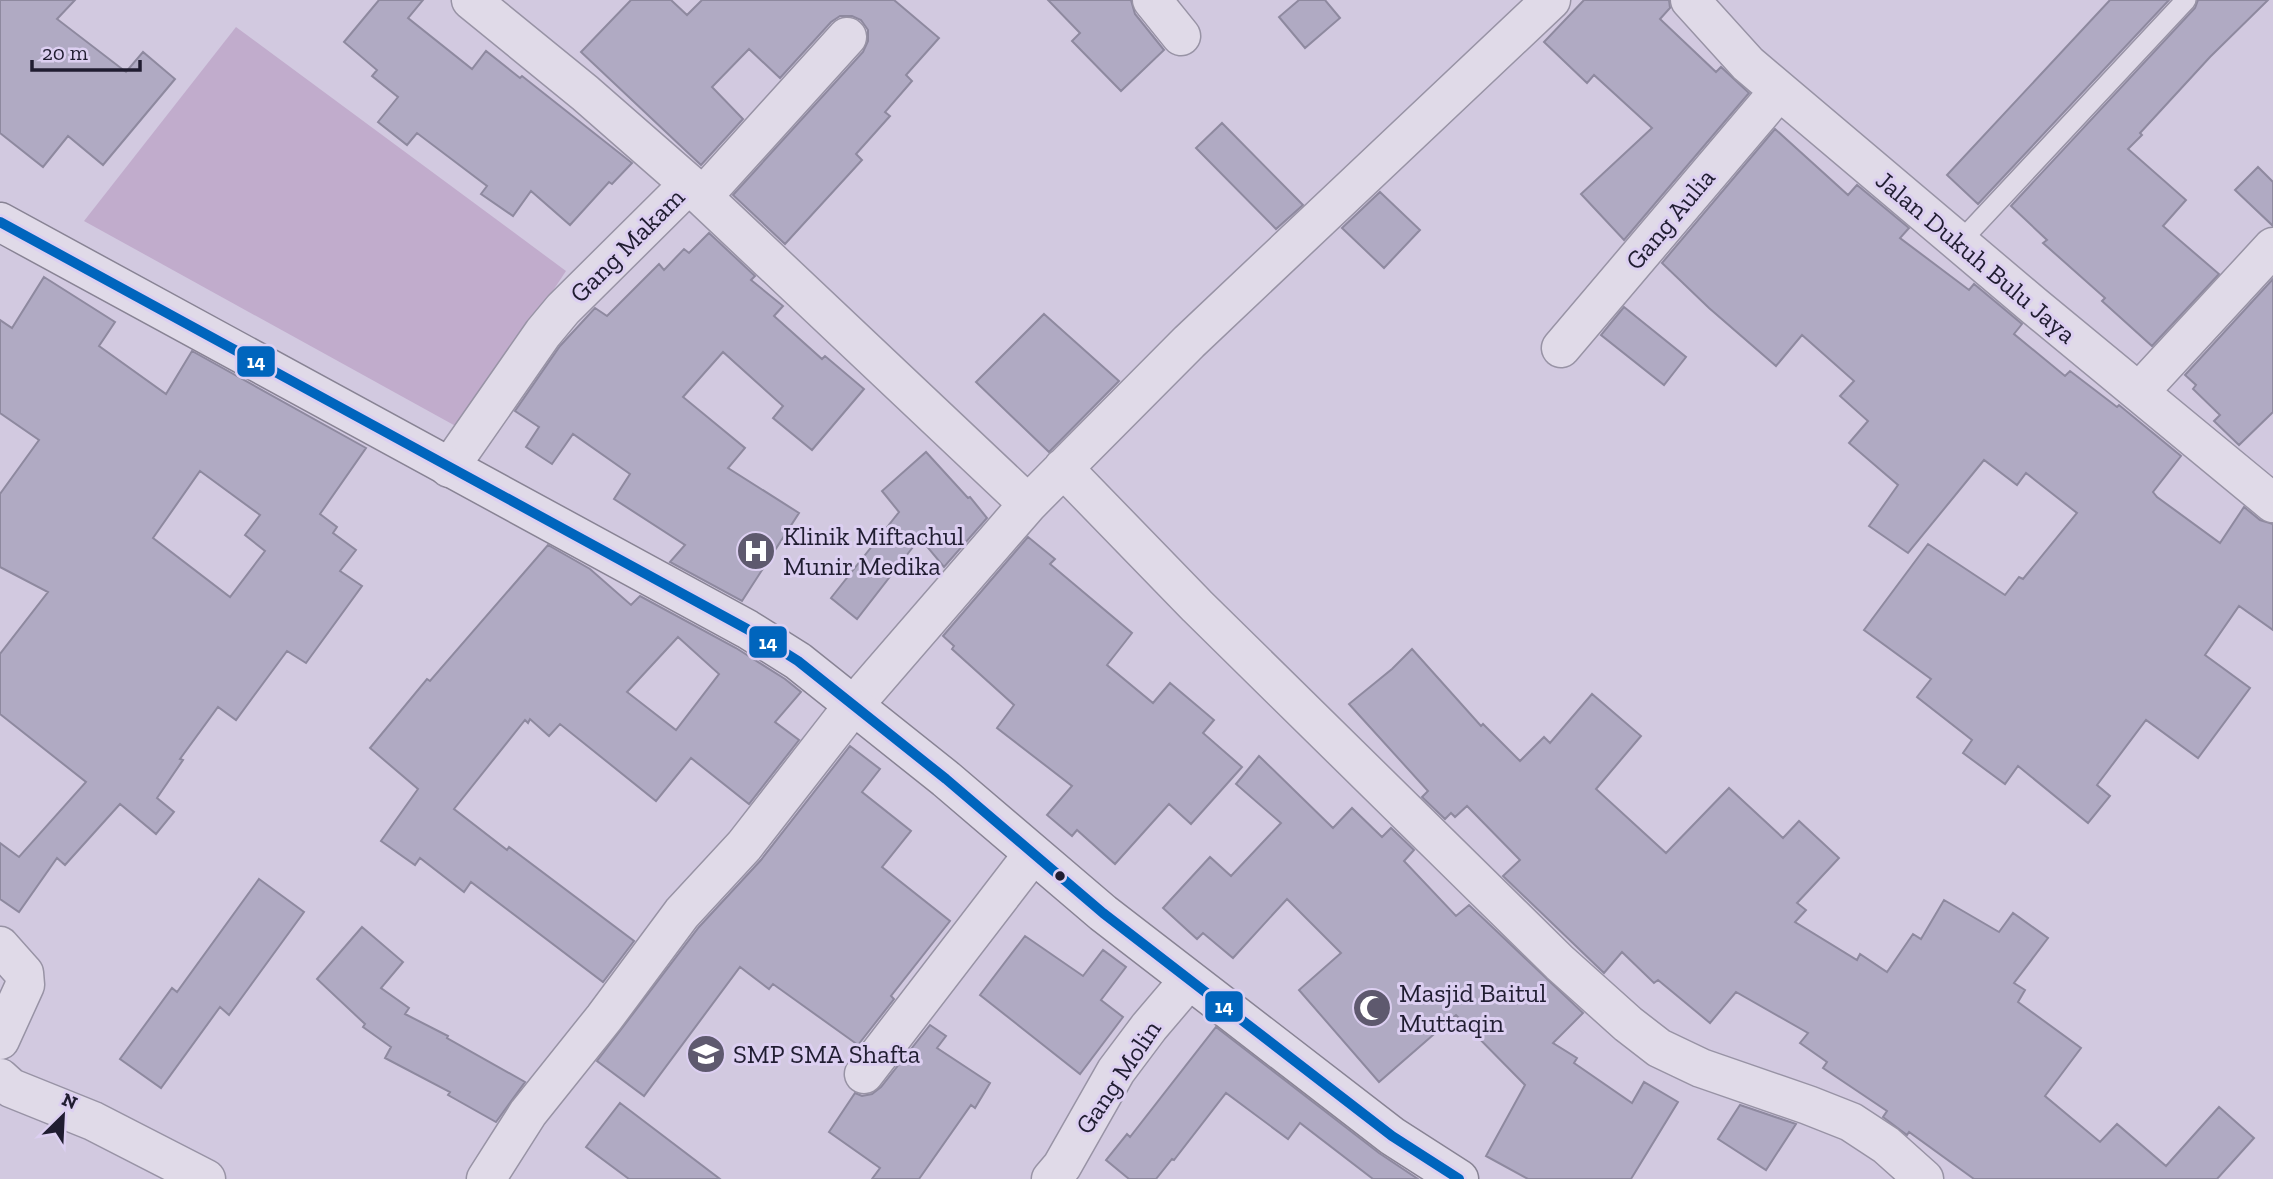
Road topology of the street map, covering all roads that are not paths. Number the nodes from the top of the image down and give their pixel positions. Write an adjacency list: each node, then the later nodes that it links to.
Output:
1 (471, 0): 9 (street, Gang Makam)
2 (1152, 0): 6 (street)
3 (1551, 0): 16 (street)
4 (1690, 0): 8 (street, Jalan Dukuh Bulu Jaya)
5 (2186, 0): 11 (lane)
6 (1181, 36)
7 (847, 37): 9 (street)
8 (1779, 91): 11 (street, Jalan Dukuh Bulu Jaya); 13 (street, Gang Aulia)
9 (696, 190): 15 (street, Gang Makam); 18 (street)
10 (0, 222): 15 (street)
11 (1959, 243): 14 (street, Jalan Dukuh Bulu Jaya)
12 (2273, 247): 14 (street)
13 (1561, 348)
14 (2139, 393): 17 (street, Jalan Dukuh Bulu Jaya)
15 (449, 468): 19 (street)
16 (1063, 468): 18 (street); 26 (street)
17 (2273, 503)
18 (1028, 504): 19 (street)
19 (853, 706): 20 (street); 28 (street)
20 (1033, 854): 22 (street); 24 (street)
21 (0, 946): 23 (street)
22 (1189, 980): 29 (street, Gang Molin); 30 (street)
23 (0, 1040)
24 (864, 1074)
25 (0, 1079): 27 (street)
26 (1906, 1174)
27 (205, 1179)
28 (486, 1179)
29 (1051, 1179)
30 (1459, 1179)

